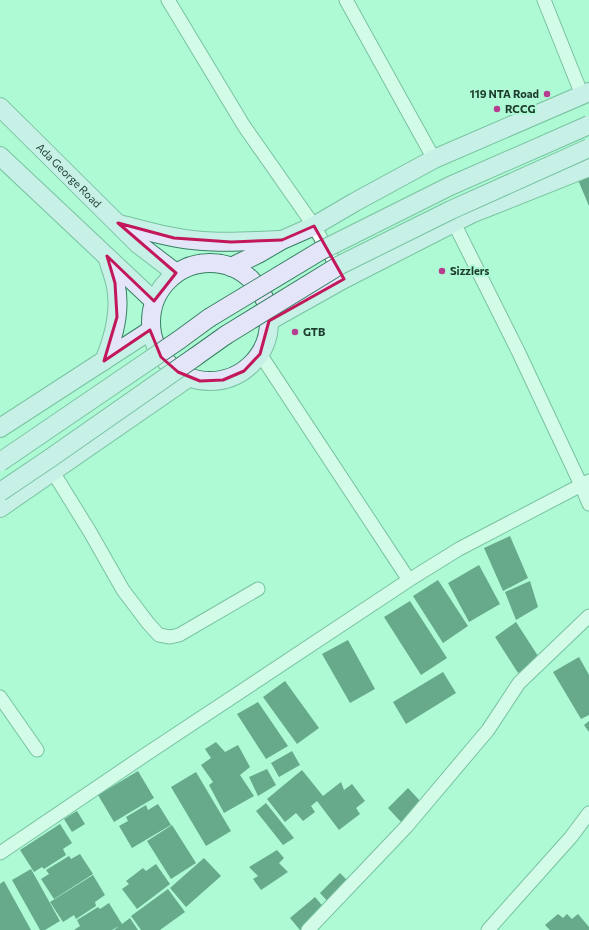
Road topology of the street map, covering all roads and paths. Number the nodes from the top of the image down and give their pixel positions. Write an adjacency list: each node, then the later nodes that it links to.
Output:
1 (168, 0): 13 (street)
2 (346, 0): 9 (street)
3 (544, 0): 4 (street)
4 (585, 94): 9 (main road)
5 (0, 107): 11 (main road, Ada George Road)
6 (589, 125): 26 (main road, bridge)
7 (589, 148): 29 (main road, bridge)
8 (0, 156): 15 (main road)
9 (434, 159): 13 (main road)
10 (589, 167): 12 (main road)
11 (118, 223): 14 (main road); 17 (main road, Ada George Road)
12 (454, 223): 18 (main road); 28 (street)
13 (314, 226): 14 (main road); 18 (street)
14 (282, 240): 16 (main road)
15 (107, 256): 19 (main road); 23 (main road)
16 (231, 267): 17 (main road); 20 (main road)
17 (176, 274): 19 (main road)
18 (344, 279): 20 (main road)
19 (154, 301): 21 (main road)
20 (269, 321): 22 (main road)
21 (151, 330): 23 (main road); 24 (main road)
22 (260, 354): 24 (main road); 32 (street)
23 (104, 361): 25 (main road)
24 (188, 378): 27 (main road)
25 (0, 428)
26 (0, 462)
27 (53, 472): 31 (main road); 33 (street)
28 (585, 483): 30 (street); 32 (street)
29 (0, 492)
30 (589, 504)
31 (0, 508)
32 (409, 580): 38 (street)
33 (258, 589)
34 (589, 616): 39 (street)
35 (0, 697): 36 (street)
36 (37, 750)
37 (589, 814): 40 (street)
38 (0, 853)
39 (308, 930)
40 (488, 930)

